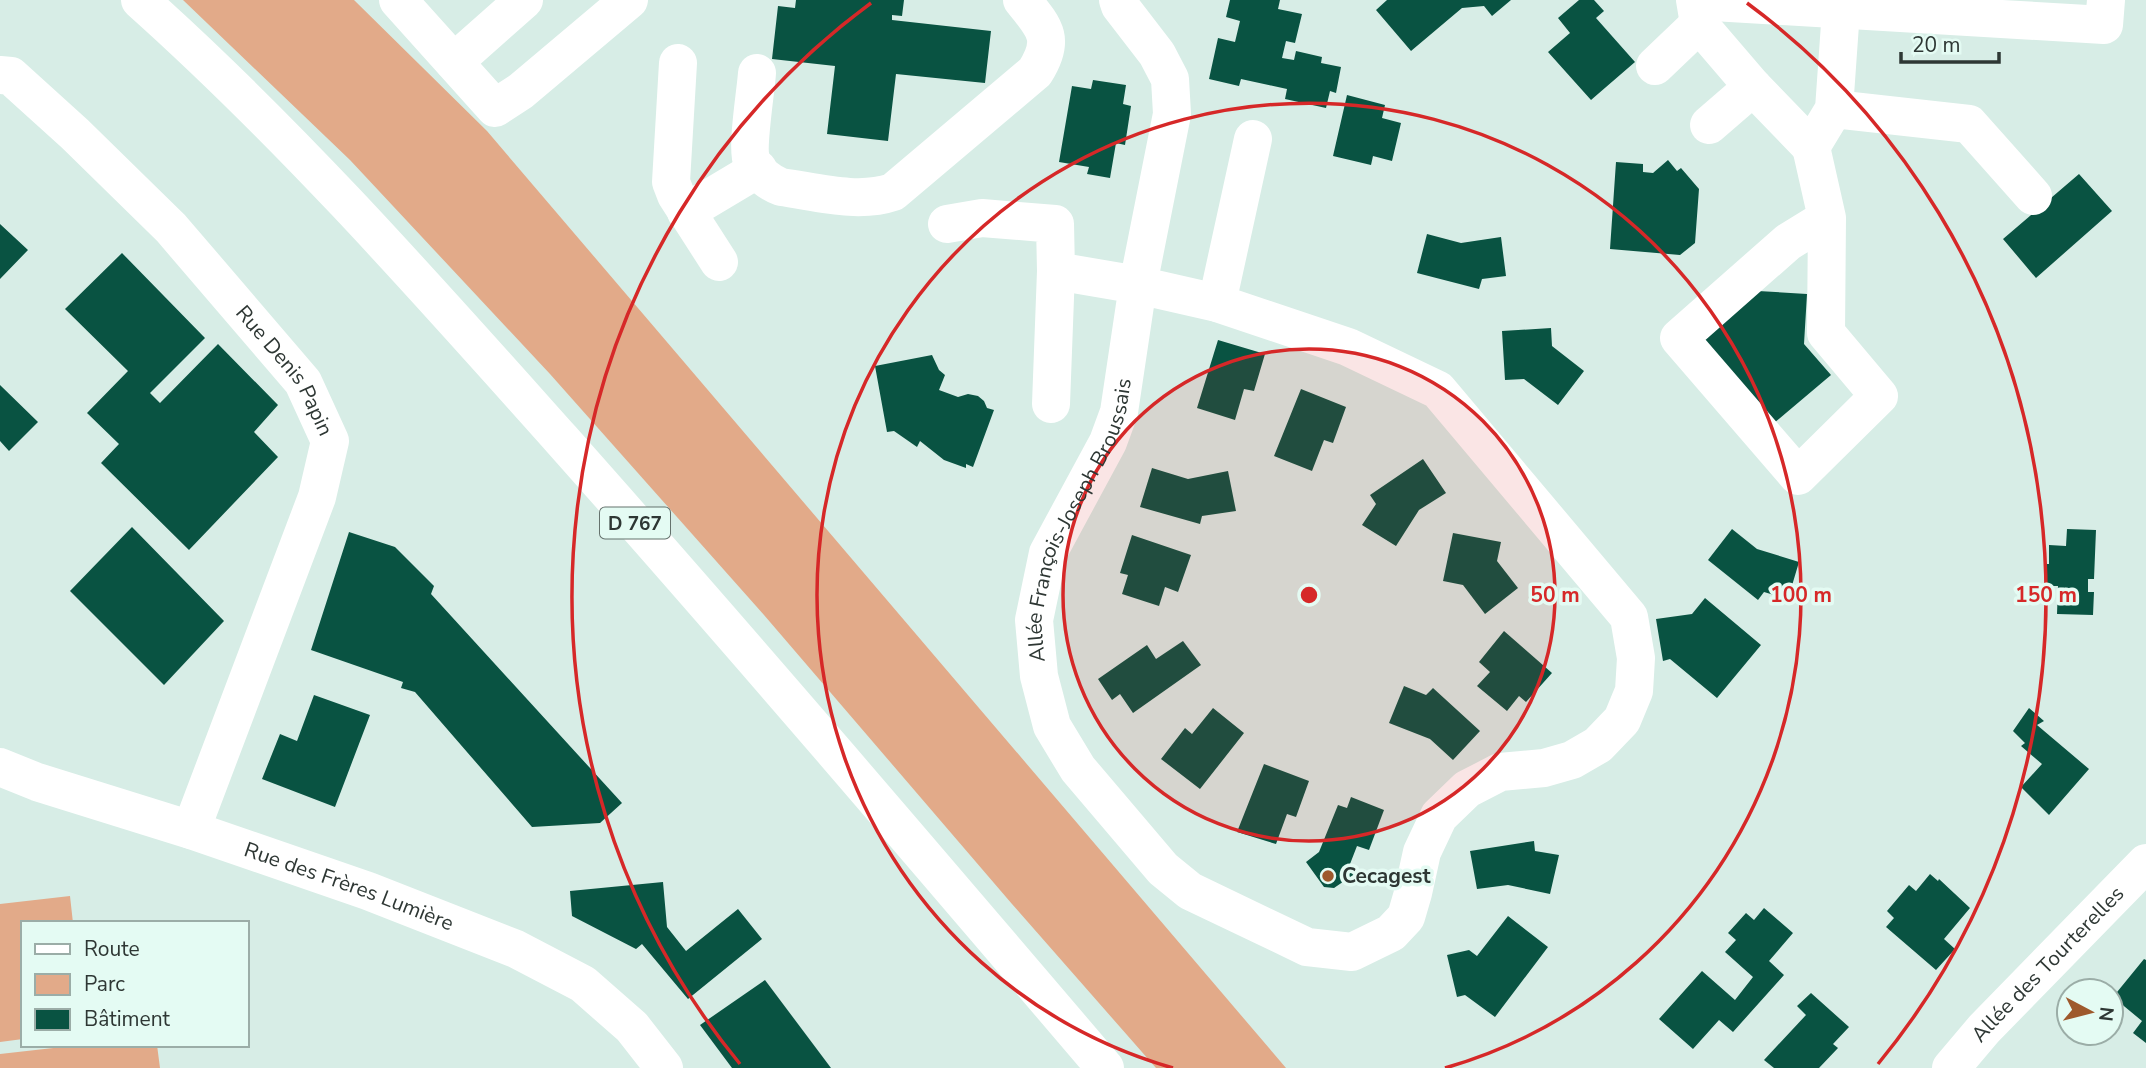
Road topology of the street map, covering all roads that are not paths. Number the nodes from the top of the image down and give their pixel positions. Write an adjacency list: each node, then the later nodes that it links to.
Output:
1 (141, 0): 35 (street, D 767)
2 (398, 0): 11 (street)
3 (523, 0): 11 (street)
4 (629, 0): 11 (street)
5 (1022, 0): 21 (street)
6 (1118, 0): 28 (street, Allée François-Joseph Broussais)
7 (2106, 0): 10 (street)
8 (1804, 4): 9 (street); 10 (street)
9 (1703, 6): 13 (street); 16 (street)
10 (1841, 10): 17 (street)
11 (454, 62)
12 (678, 63): 23 (street)
13 (1655, 66)
14 (757, 73): 21 (street)
15 (0, 75): 32 (street, Rue Denis Papin)
16 (1753, 87): 18 (street); 20 (street)
17 (1834, 109): 20 (street); 22 (street)
18 (1709, 125)
19 (1253, 139): 29 (street)
20 (1811, 147): 24 (street)
21 (758, 169): 23 (street)
22 (2033, 196)
23 (686, 212): 26 (street)
24 (1827, 218): 24 (street)
25 (947, 224): 27 (street)
26 (719, 262)
27 (1056, 271): 28 (street); 30 (street)
28 (1138, 285): 29 (street, Allée François-Joseph Broussais); 29 (street, Allée François-Joseph Broussais)
29 (1217, 303)
30 (1051, 404)
31 (0, 767): 32 (street, Rue des Frères Lumière)
32 (191, 830): 34 (street, Rue des Frères Lumière)
33 (2146, 863): 36 (street, Allée des Tourterelles)
34 (664, 1068)
35 (1105, 1068)
36 (1951, 1068)

